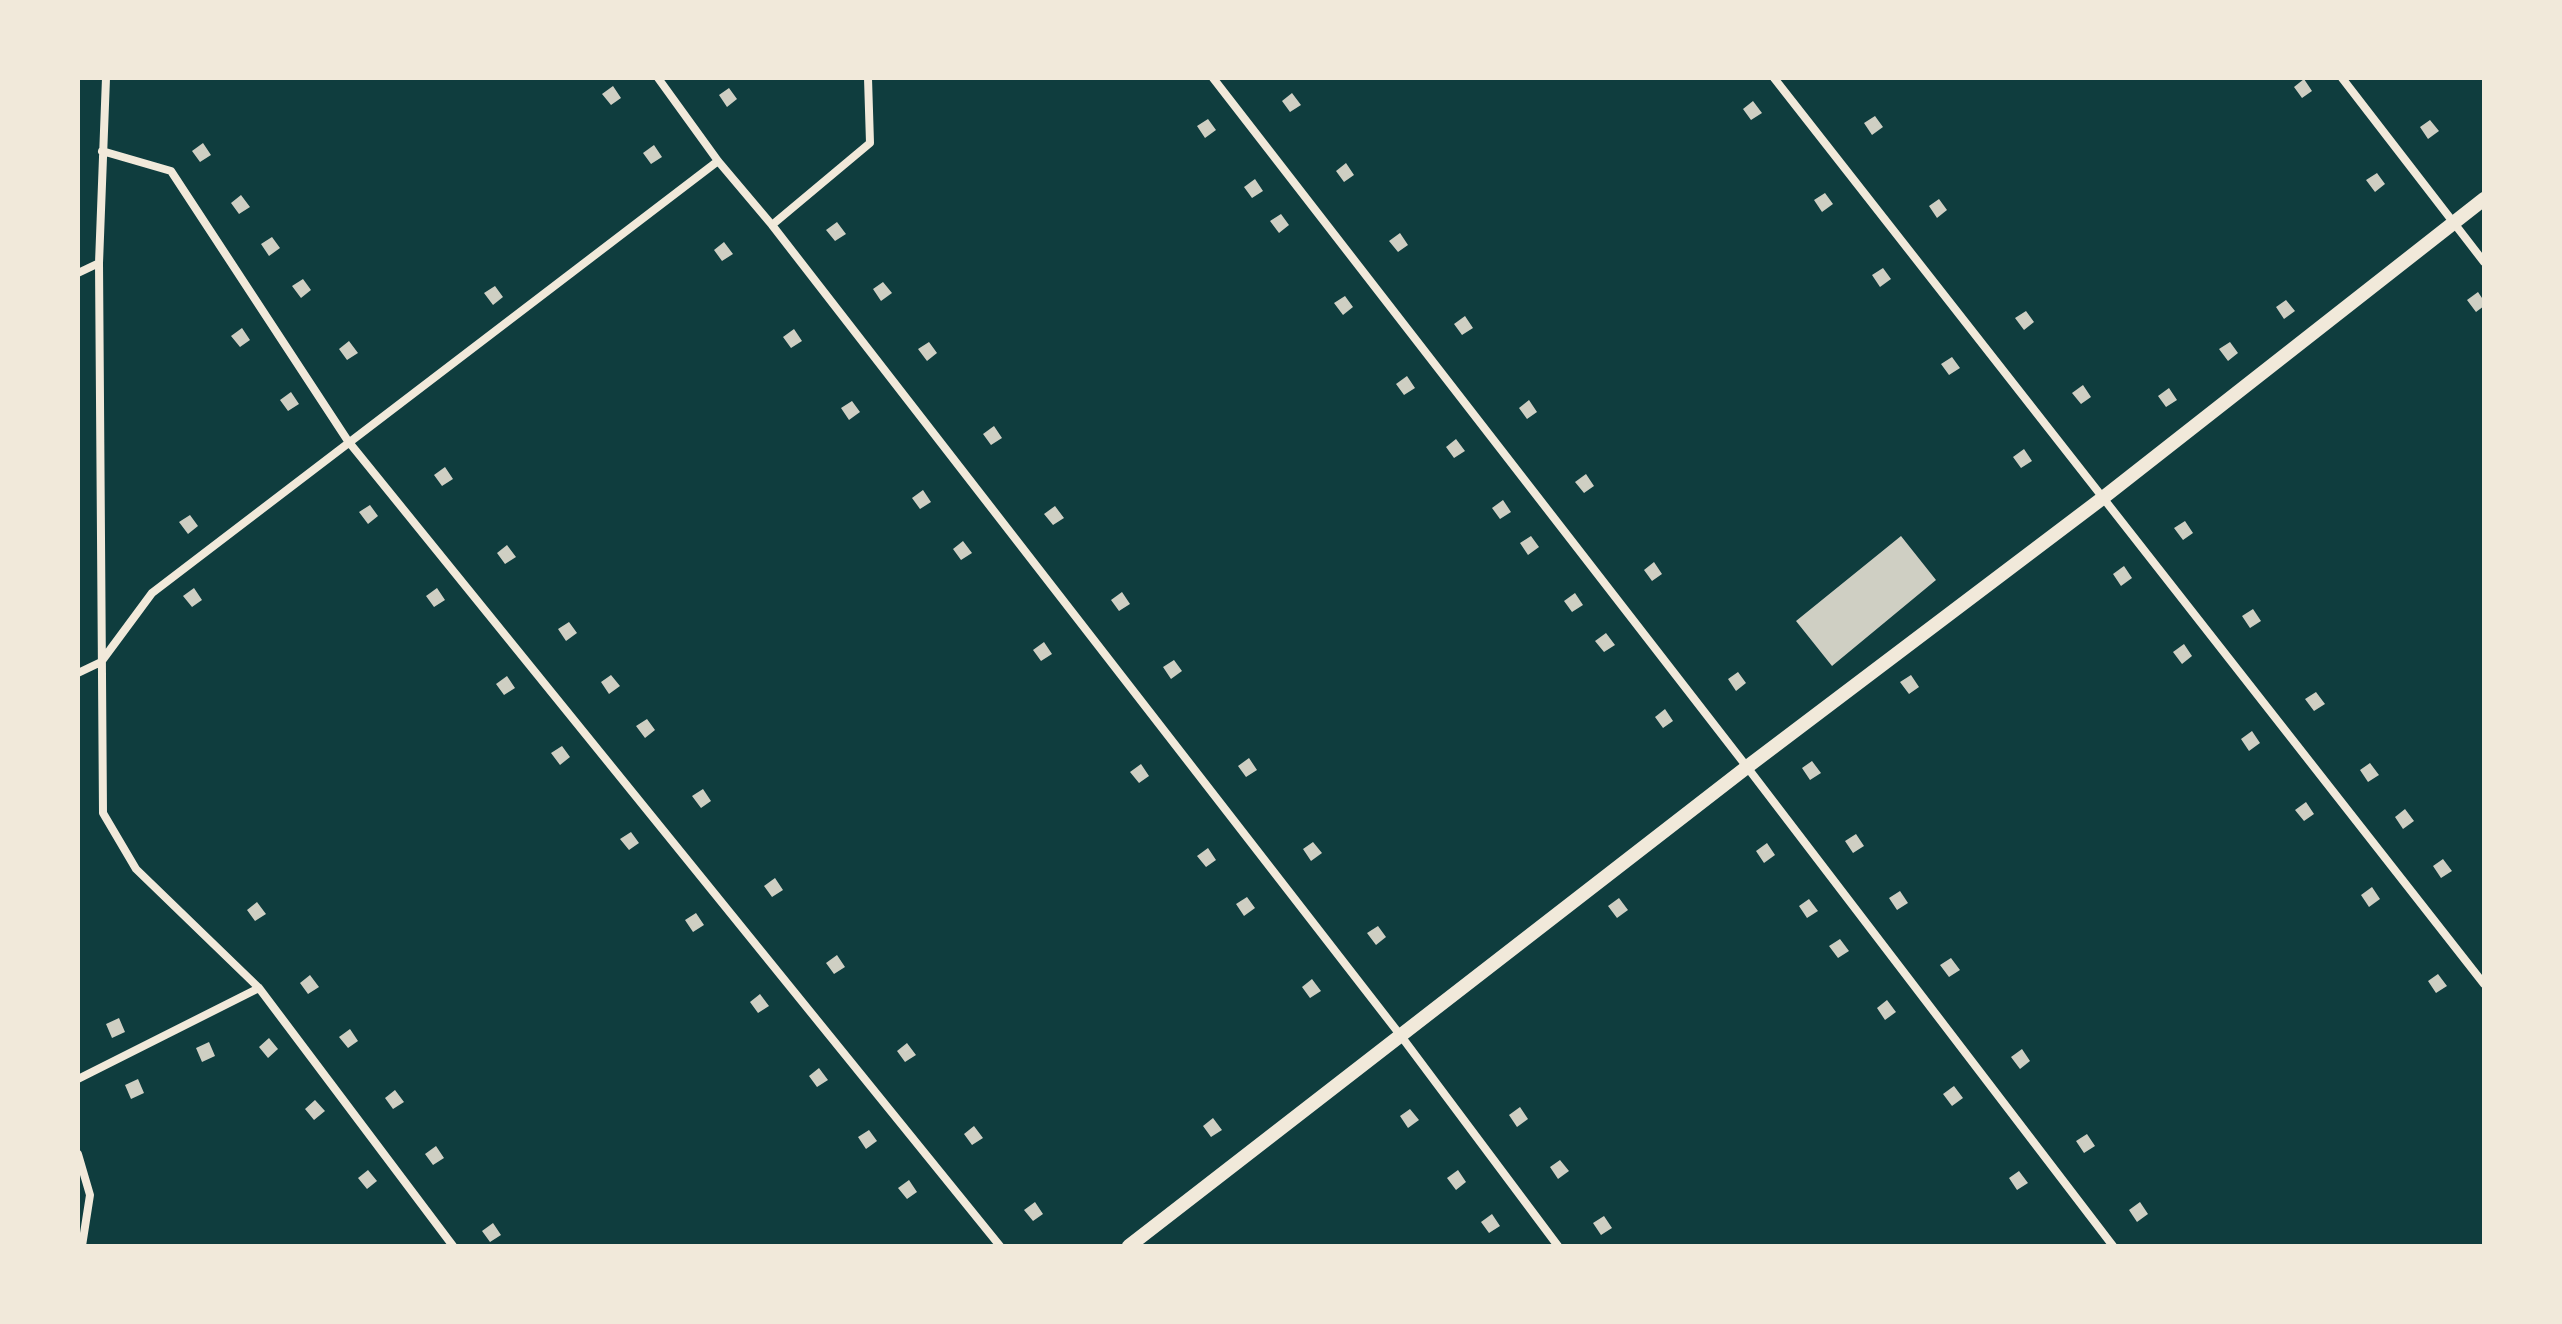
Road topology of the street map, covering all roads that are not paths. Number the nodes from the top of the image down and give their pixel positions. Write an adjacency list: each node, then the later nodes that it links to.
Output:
1 (106, 78): 7 (street)
2 (658, 78): 8 (street)
3 (868, 78): 11 (street)
4 (1213, 78): 19 (street)
5 (1774, 78): 16 (street)
6 (2342, 78): 10 (street)
7 (102, 151): 13 (street); 15 (street)
8 (718, 161): 11 (street); 15 (street)
9 (2484, 199): 10 (street)
10 (2454, 222): 12 (street); 16 (street)
11 (772, 225): 22 (street)
12 (2484, 262)
13 (99, 263): 14 (street); 17 (street)
14 (78, 273)
15 (348, 441): 17 (street); 27 (street)
16 (2104, 497): 19 (street); 20 (street)
17 (101, 662): 18 (street); 21 (street)
18 (78, 673)
19 (1747, 767): 22 (street); 30 (street)
20 (2484, 984)
21 (259, 988): 23 (street); 26 (street)
22 (1401, 1036): 28 (street); 29 (street)
23 (78, 1079)
24 (78, 1154): 25 (street)
25 (82, 1246)
26 (453, 1246)
27 (1000, 1246)
28 (1129, 1246)
29 (1558, 1246)
30 (2113, 1246)

